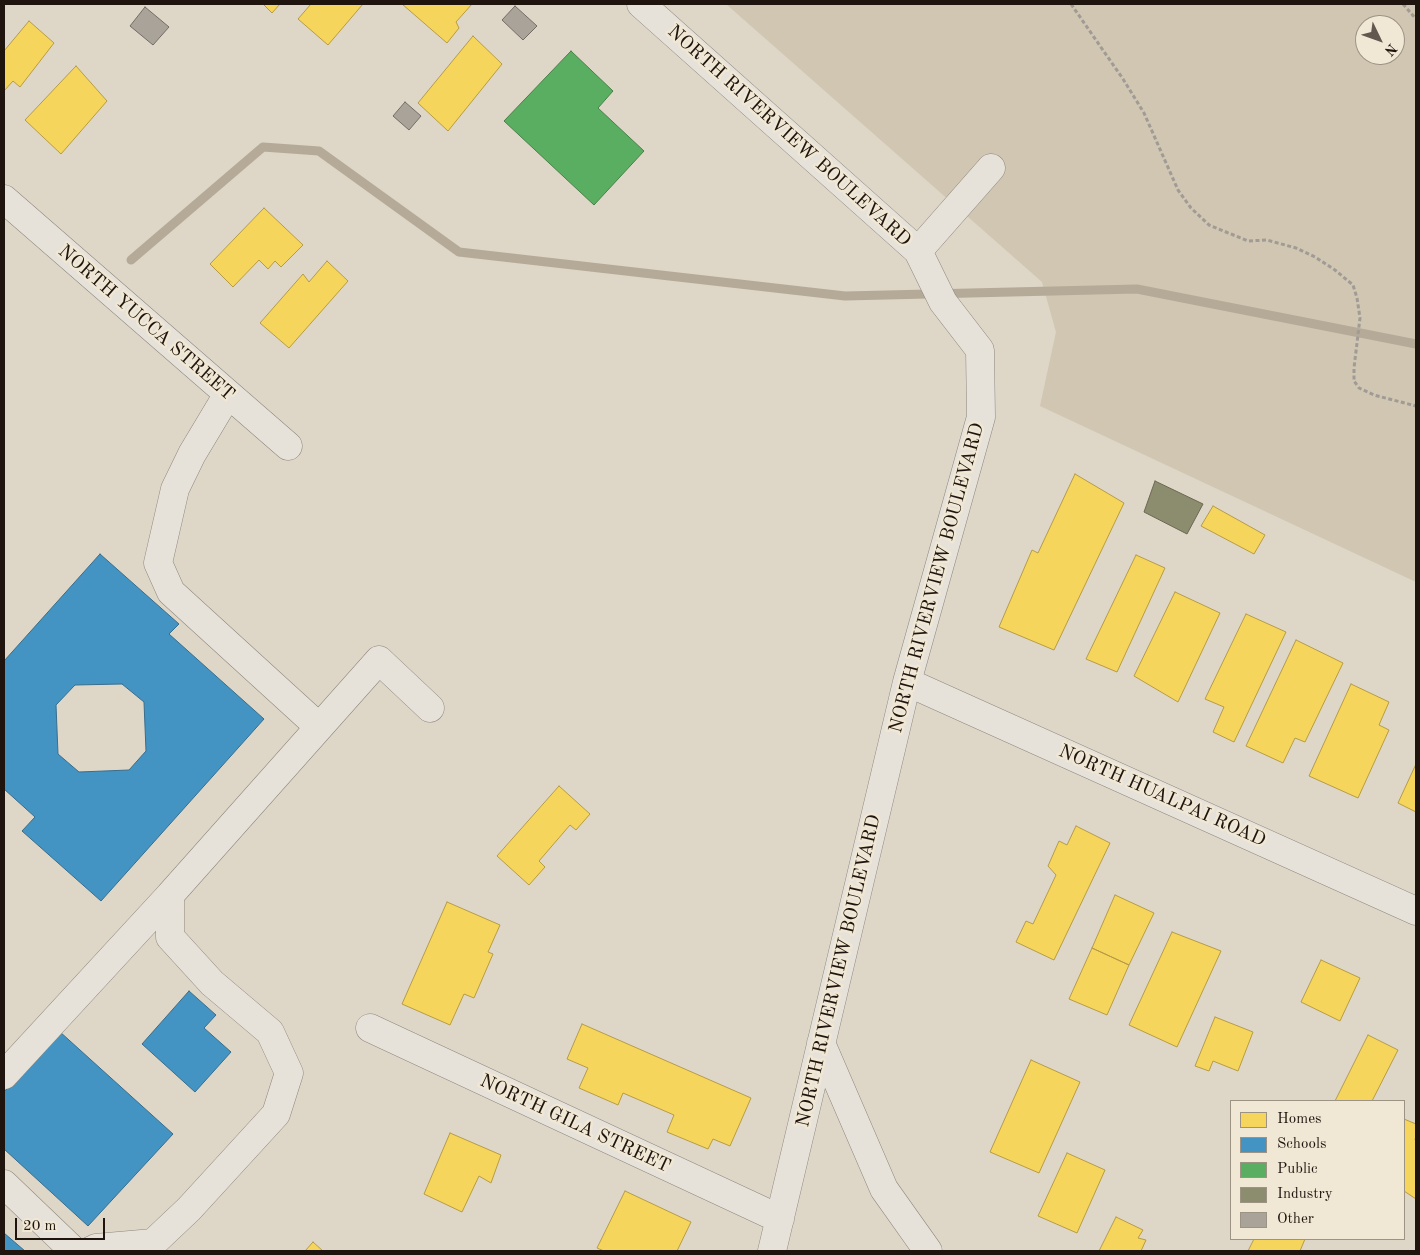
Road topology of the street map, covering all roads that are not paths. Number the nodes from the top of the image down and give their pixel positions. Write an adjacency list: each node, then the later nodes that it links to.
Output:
1 (641, 4): 4 (street, NORTH RIVERVIEW BOULEVARD)
2 (991, 168): 4 (street)
3 (4, 199): 5 (street, NORTH YUCCA STREET)
4 (918, 251): 7 (street, NORTH RIVERVIEW BOULEVARD)
5 (228, 394): 6 (street, NORTH YUCCA STREET); 9 (street)
6 (288, 446)
7 (907, 682): 11 (street, NORTH HUALPAI ROAD); 13 (street, NORTH RIVERVIEW BOULEVARD)
8 (430, 708): 9 (street)
9 (319, 726): 10 (street)
10 (170, 895): 14 (street); 17 (street)
11 (1416, 911)
12 (370, 1028): 16 (street, NORTH GILA STREET)
13 (821, 1043): 16 (street, NORTH RIVERVIEW BOULEVARD); 19 (street)
14 (4, 1075)
15 (4, 1184): 17 (street)
16 (780, 1219): 18 (street, NORTH RIVERVIEW BOULEVARD)
17 (90, 1250)
18 (772, 1251)
19 (928, 1251)

